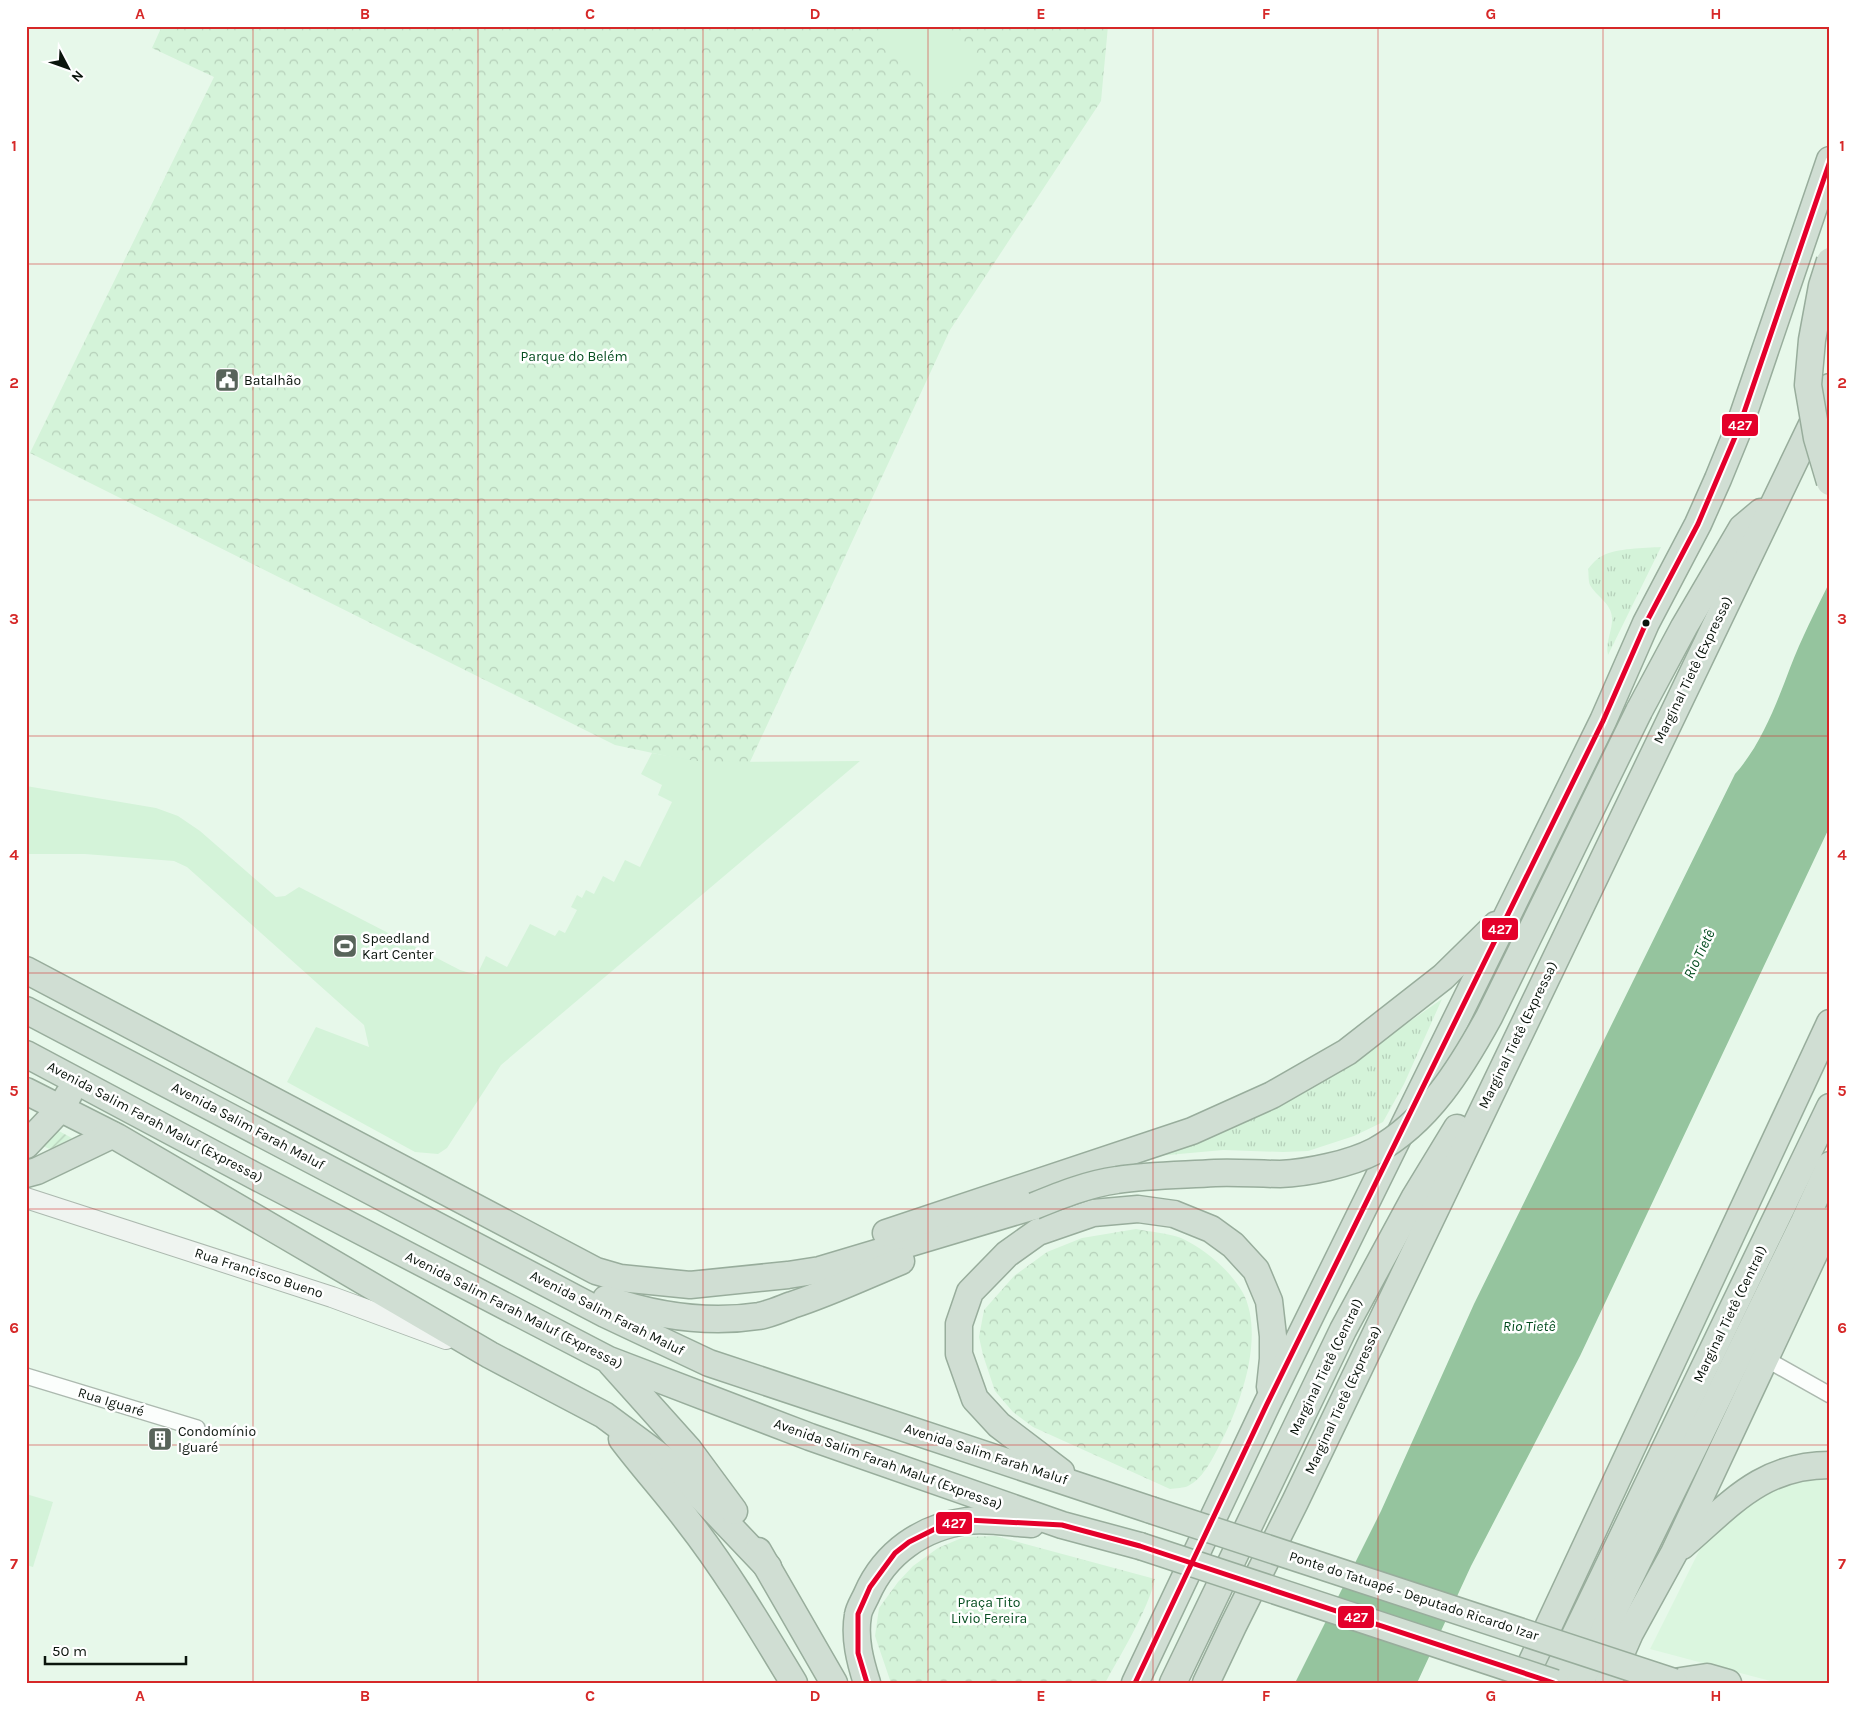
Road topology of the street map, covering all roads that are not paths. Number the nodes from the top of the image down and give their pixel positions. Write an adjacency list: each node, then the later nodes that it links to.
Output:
1 (1830, 160): 6 (highway)
2 (1830, 262): 4 (highway, bridge)
3 (1830, 387): 5 (highway, Marginal Tietê (Expressa))
4 (1830, 482)
5 (1775, 500): 13 (highway, Marginal Tietê (Expressa)); 27 (highway, bridge)
6 (1510, 912): 30 (highway); 36 (highway)
7 (26, 970): 8 (highway)
8 (100, 1009): 11 (highway); 14 (highway)
9 (26, 1010): 11 (highway)
10 (1830, 1023): 52 (highway)
11 (93, 1046): 15 (highway); 21 (highway, Avenida Salim Farah Maluf)
12 (26, 1054): 15 (highway, Avenida Salim Farah Maluf (Expressa))
13 (1503, 1065): 50 (highway, Marginal Tietê (Central)); 51 (highway, Marginal Tietê (Expressa))
14 (224, 1075): 21 (highway); 30 (highway)
15 (77, 1081): 18 (highway); 24 (highway, Avenida Salim Farah Maluf (Expressa))
16 (26, 1091): 18 (highway)
17 (1830, 1107): 53 (highway, Marginal Tietê (Central))
18 (60, 1109): 19 (highway); 20 (highway)
19 (114, 1136): 23 (highway); 24 (highway); 31 (highway)
20 (26, 1145)
21 (284, 1145): 29 (highway, Avenida Salim Farah Maluf)
22 (1830, 1165): 28 (highway, Marginal Tietê (Central))
23 (26, 1174)
24 (253, 1175): 33 (highway, Avenida Salim Farah Maluf (Expressa))
25 (1830, 1181): 28 (highway)
26 (26, 1198): 31 (street, Rua Francisco Bueno)
27 (1007, 1215): 29 (highway); 30 (highway)
28 (1817, 1221): 32 (highway); 54 (highway, Marginal Tietê (Central))
29 (534, 1276): 40 (highway, Avenida Salim Farah Maluf)
30 (752, 1278)
31 (490, 1355): 37 (highway)
32 (1766, 1359): 35 (street); 43 (highway)
33 (608, 1360): 42 (highway, Avenida Salim Farah Maluf (Expressa)); 44 (highway)
34 (26, 1376): 38 (street, Rua Iguaré)
35 (1830, 1395)
36 (1267, 1404): 40 (highway); 49 (highway)
37 (604, 1415): 44 (highway); 46 (highway)
38 (196, 1428)
39 (1830, 1465): 43 (highway)
40 (1077, 1485): 41 (highway, Avenida Salim Farah Maluf)
41 (1150, 1510): 45 (highway, Ponte do Tatuapé - Deputado Ricardo Izar, bridge)
42 (1062, 1525): 48 (highway); 53 (highway, Avenida Salim Farah Maluf (Expressa), bridge)
43 (1674, 1553): 55 (highway)
44 (768, 1566): 47 (highway)
45 (1676, 1682): 56 (highway)
46 (794, 1683)
47 (834, 1683)
48 (867, 1683)
49 (1135, 1683)
50 (1173, 1683)
51 (1206, 1683)
52 (1522, 1683)
53 (1554, 1683)
54 (1580, 1683)
55 (1608, 1683)
56 (1728, 1683)

